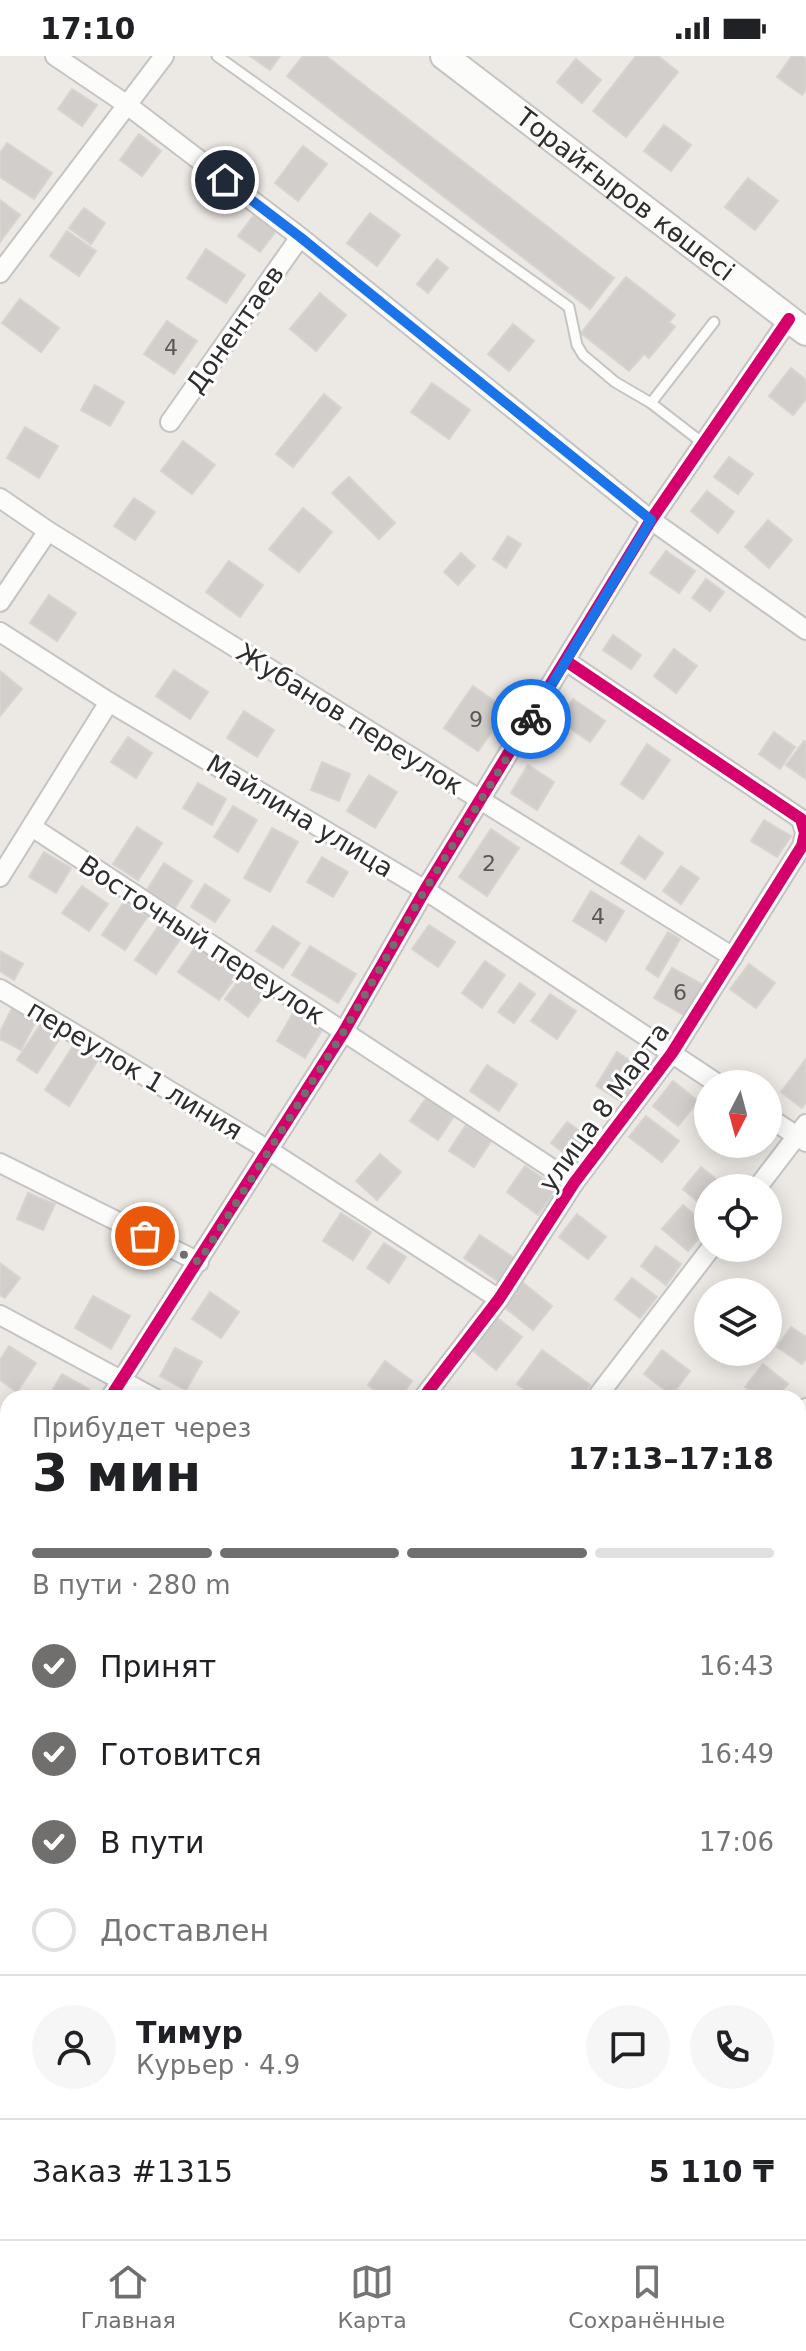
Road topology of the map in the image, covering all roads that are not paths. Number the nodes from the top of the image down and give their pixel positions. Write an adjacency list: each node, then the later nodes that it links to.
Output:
1 (55, 56): 5 (street)
2 (164, 56): 5 (street)
3 (217, 56): 10 (lane)
4 (444, 56): 9 (street, Торайғыров көшесі)
5 (126, 104): 6 (street); 7 (street)
6 (300, 237): 11 (street, Донентаев); 14 (street)
7 (0, 273)
8 (714, 322): 10 (lane)
9 (797, 326): 12 (street)
10 (651, 403): 12 (lane)
11 (170, 422)
12 (704, 444): 14 (street)
13 (0, 498): 15 (street)
14 (651, 520): 17 (street); 19 (street)
15 (48, 531): 16 (street); 21 (street, Жубанов переулок)
16 (0, 602)
17 (806, 630)
18 (0, 632): 20 (street, Майлина улица)
19 (566, 661): 21 (street); 23 (street)
20 (109, 702): 22 (street); 25 (street, Майлина улица)
21 (480, 800): 25 (street); 26 (street, Жубанов переулок)
22 (32, 827): 24 (street); 28 (street, Восточный переулок)
23 (805, 833): 26 (street, улица 8 Марта)
24 (0, 877)
25 (425, 890): 28 (street); 29 (street, Майлина улица)
26 (733, 957): 29 (street, улица 8 Марта)
27 (0, 989): 33 (street, переулок 1 линия)
28 (343, 1033): 33 (street); 36 (street, Восточный переулок)
29 (672, 1053): 30 (street, Майлина улица); 36 (street, улица 8 Марта)
30 (697, 1070)
31 (782, 1124): 32 (street)
32 (803, 1134): 35 (street)
33 (270, 1151): 37 (street); 39 (street, переулок 1 линия)
34 (0, 1163): 37 (street)
35 (769, 1174)
36 (574, 1183): 39 (street, улица 8 Марта)
37 (199, 1262): 41 (street)
38 (700, 1262): 43 (street)
39 (499, 1299): 42 (street, улица 8 Марта)
40 (0, 1315): 41 (street)
41 (115, 1390)
42 (429, 1390)
43 (602, 1390)

